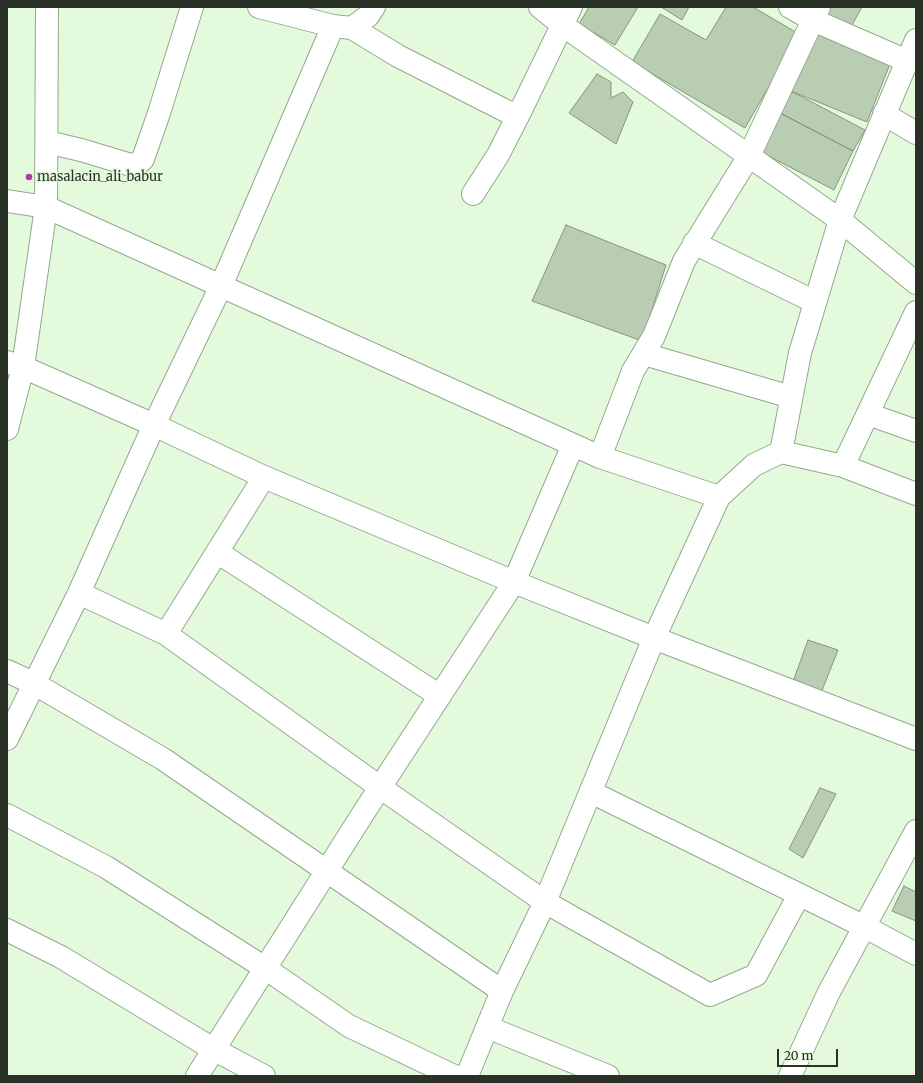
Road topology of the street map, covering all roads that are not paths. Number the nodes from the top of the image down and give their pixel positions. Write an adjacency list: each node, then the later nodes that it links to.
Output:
1 (47, 7): 15 (street)
2 (192, 7): 15 (street)
3 (259, 7): 9 (street)
4 (374, 7): 9 (street)
5 (540, 7): 8 (street)
6 (790, 7): 7 (street)
7 (816, 13): 11 (street); 16 (street)
8 (566, 16): 12 (street); 16 (street)
9 (342, 27): 12 (street); 23 (street)
10 (916, 40): 11 (street)
11 (907, 61): 13 (street)
12 (520, 110): 17 (street)
13 (884, 114): 14 (street); 20 (street)
14 (916, 133)
15 (47, 142): 19 (street)
16 (748, 156): 20 (street); 21 (street)
17 (473, 194)
18 (7, 201): 19 (street)
19 (46, 207): 23 (street); 27 (street)
20 (840, 220): 22 (street); 24 (street)
21 (694, 243): 24 (street); 26 (street)
22 (916, 283)
23 (221, 286): 30 (street); 33 (street)
24 (816, 302): 28 (street)
25 (916, 312): 29 (street)
26 (644, 354): 28 (street); 35 (street)
27 (15, 364): 30 (street); 31 (street)
28 (791, 397): 34 (street)
29 (868, 414): 32 (street); 36 (street)
30 (154, 425): 37 (street); 42 (street)
31 (7, 429)
32 (916, 431)
33 (574, 445): 35 (street); 41 (street)
34 (781, 452): 36 (street); 39 (street)
35 (600, 457): 39 (street)
36 (843, 466): 38 (street)
37 (264, 477): 40 (street); 41 (street)
38 (916, 494)
39 (719, 497): 44 (street)
40 (217, 552): 43 (street); 47 (street)
41 (514, 582): 44 (street); 47 (street)
42 (79, 593): 43 (street); 46 (street)
43 (166, 634): 50 (street)
44 (654, 638): 48 (street); 51 (street)
45 (7, 671): 46 (street)
46 (35, 684): 49 (street); 54 (street)
47 (440, 696): 50 (street)
48 (916, 738)
49 (7, 739)
50 (381, 788): 54 (street); 56 (street)
51 (591, 792): 55 (street); 56 (street)
52 (7, 815): 60 (street)
53 (916, 832): 57 (street)
54 (326, 872): 60 (street); 61 (street)
55 (799, 895): 56 (street); 57 (street)
56 (545, 902): 61 (street)
57 (865, 926): 59 (street); 69 (street)
58 (7, 930): 63 (street)
59 (916, 954)
60 (265, 968): 63 (street); 66 (street)
61 (502, 991): 62 (street)
62 (488, 1026): 67 (street); 68 (street)
63 (213, 1049): 64 (street); 65 (street)
64 (197, 1076)
65 (264, 1076)
66 (454, 1076)
67 (467, 1076)
68 (608, 1076)
69 (790, 1076)

